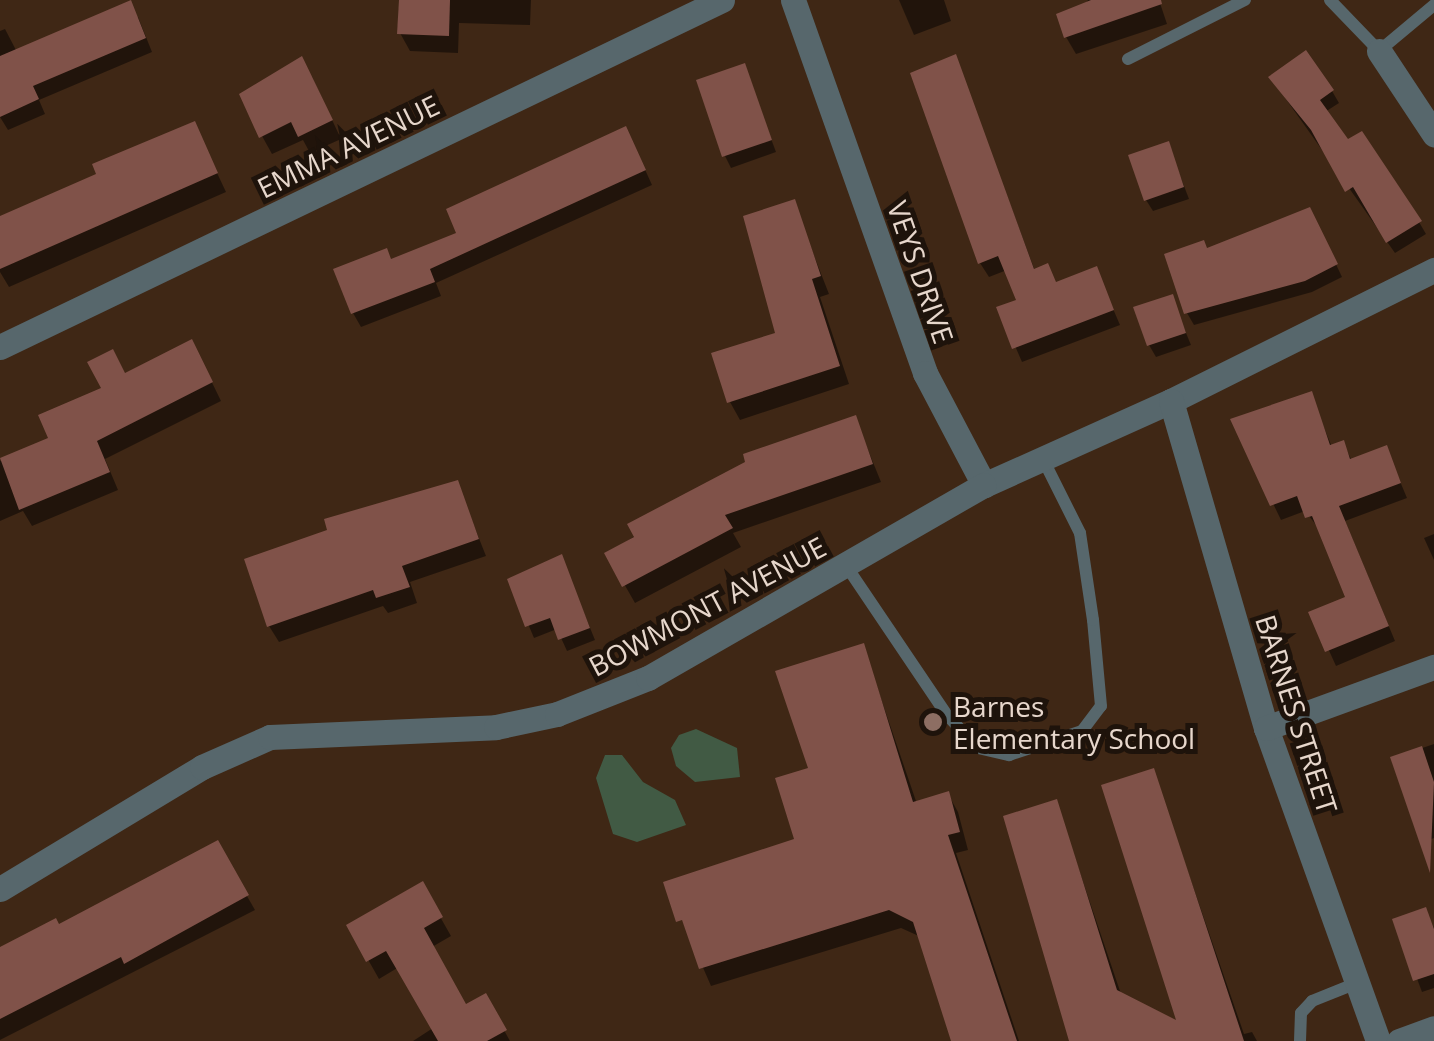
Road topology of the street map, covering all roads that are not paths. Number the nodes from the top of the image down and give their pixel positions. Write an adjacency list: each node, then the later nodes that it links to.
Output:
1 (722, 0): 10 (street, EMMA AVENUE)
2 (793, 0): 13 (street, VEYS DRIVE)
3 (1245, 0): 7 (lane)
4 (1330, 0): 6 (lane)
5 (1434, 4): 6 (lane)
6 (1379, 52): 8 (street)
7 (1128, 59)
8 (1434, 134)
9 (1434, 270): 11 (street)
10 (0, 347)
11 (1171, 401): 12 (street); 16 (street, BARNES STREET)
12 (1046, 452): 13 (street); 14 (lane)
13 (984, 485): 14 (street, BOWMONT AVENUE)
14 (847, 567): 17 (street, BOWMONT AVENUE)
15 (1434, 667): 16 (street)
16 (1266, 728): 18 (street, BARNES STREET)
17 (0, 889)
18 (1358, 983): 20 (lane); 21 (street, BARNES STREET)
19 (1434, 1028): 22 (street)
20 (1300, 1041)
21 (1378, 1041)
22 (1399, 1041)

